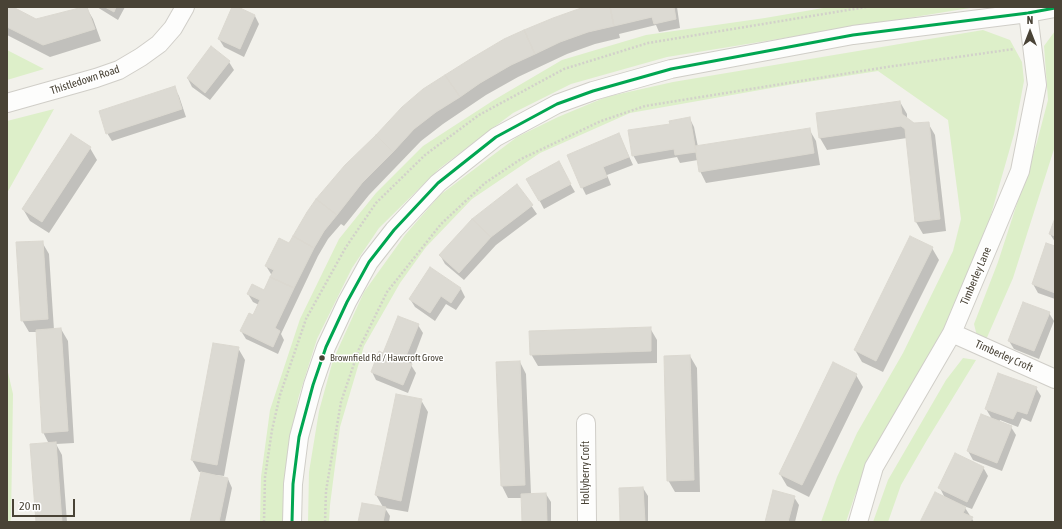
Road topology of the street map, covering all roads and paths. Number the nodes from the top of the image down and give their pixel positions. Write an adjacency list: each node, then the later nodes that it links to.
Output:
1 (185, 7): 6 (street, Thistledown Road)
2 (866, 7): 10 (path)
3 (1055, 8): 4 (street)
4 (1028, 13): 5 (street, Timberley Lane); 11 (street)
5 (1032, 47): 7 (street, Timberley Lane); 12 (path)
6 (7, 104)
7 (952, 333): 8 (street, Timberley Croft); 14 (street, Timberley Lane)
8 (1055, 379)
9 (586, 423): 13 (street, Hollyberry Croft)
10 (264, 522)
11 (292, 522)
12 (324, 522)
13 (587, 522)
14 (858, 522)

